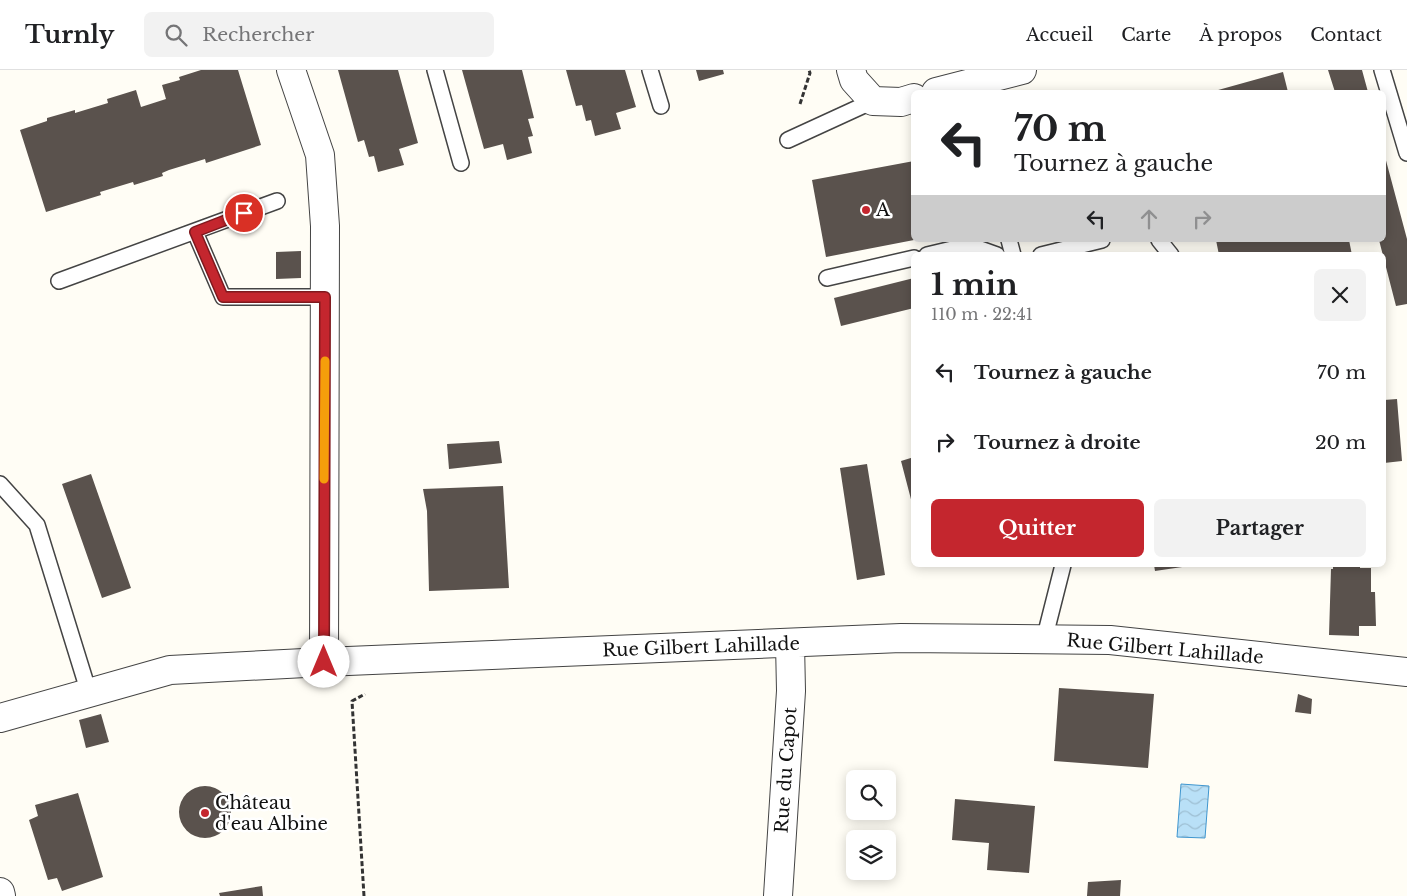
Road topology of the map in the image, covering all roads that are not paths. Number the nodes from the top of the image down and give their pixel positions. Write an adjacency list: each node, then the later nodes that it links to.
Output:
1 (292, 70): 26 (street)
2 (435, 70): 14 (lane)
3 (650, 70): 11 (lane)
4 (851, 70): 10 (street)
5 (1022, 70): 7 (street)
6 (1382, 70): 13 (lane)
7 (968, 88): 8 (street)
8 (952, 90)
9 (911, 99): 10 (street)
10 (873, 101): 12 (lane)
11 (660, 106)
12 (788, 140)
13 (1407, 153)
14 (461, 163)
15 (277, 201): 16 (lane)
16 (195, 232): 25 (lane); 26 (lane)
17 (1094, 242): 21 (lane)
18 (1161, 242): 22 (lane)
19 (940, 252): 20 (lane)
20 (988, 252)
21 (1053, 252)
22 (1169, 252)
23 (911, 259): 24 (lane)
24 (827, 278)
25 (58, 281)
26 (325, 297): 31 (street)
27 (0, 484): 33 (lane)
28 (1062, 567): 29 (lane)
29 (1044, 640): 30 (street, Rue Gilbert Lahillade); 32 (street, Rue Gilbert Lahillade)
30 (790, 644): 31 (street, Rue Gilbert Lahillade); 37 (street, Rue du Capot)
31 (324, 662): 33 (street, Rue Gilbert Lahillade)
32 (1407, 672)
33 (89, 693): 34 (street, Rue Gilbert Lahillade)
34 (0, 718)
35 (0, 892): 36 (street)
36 (1, 896)
37 (778, 896)

